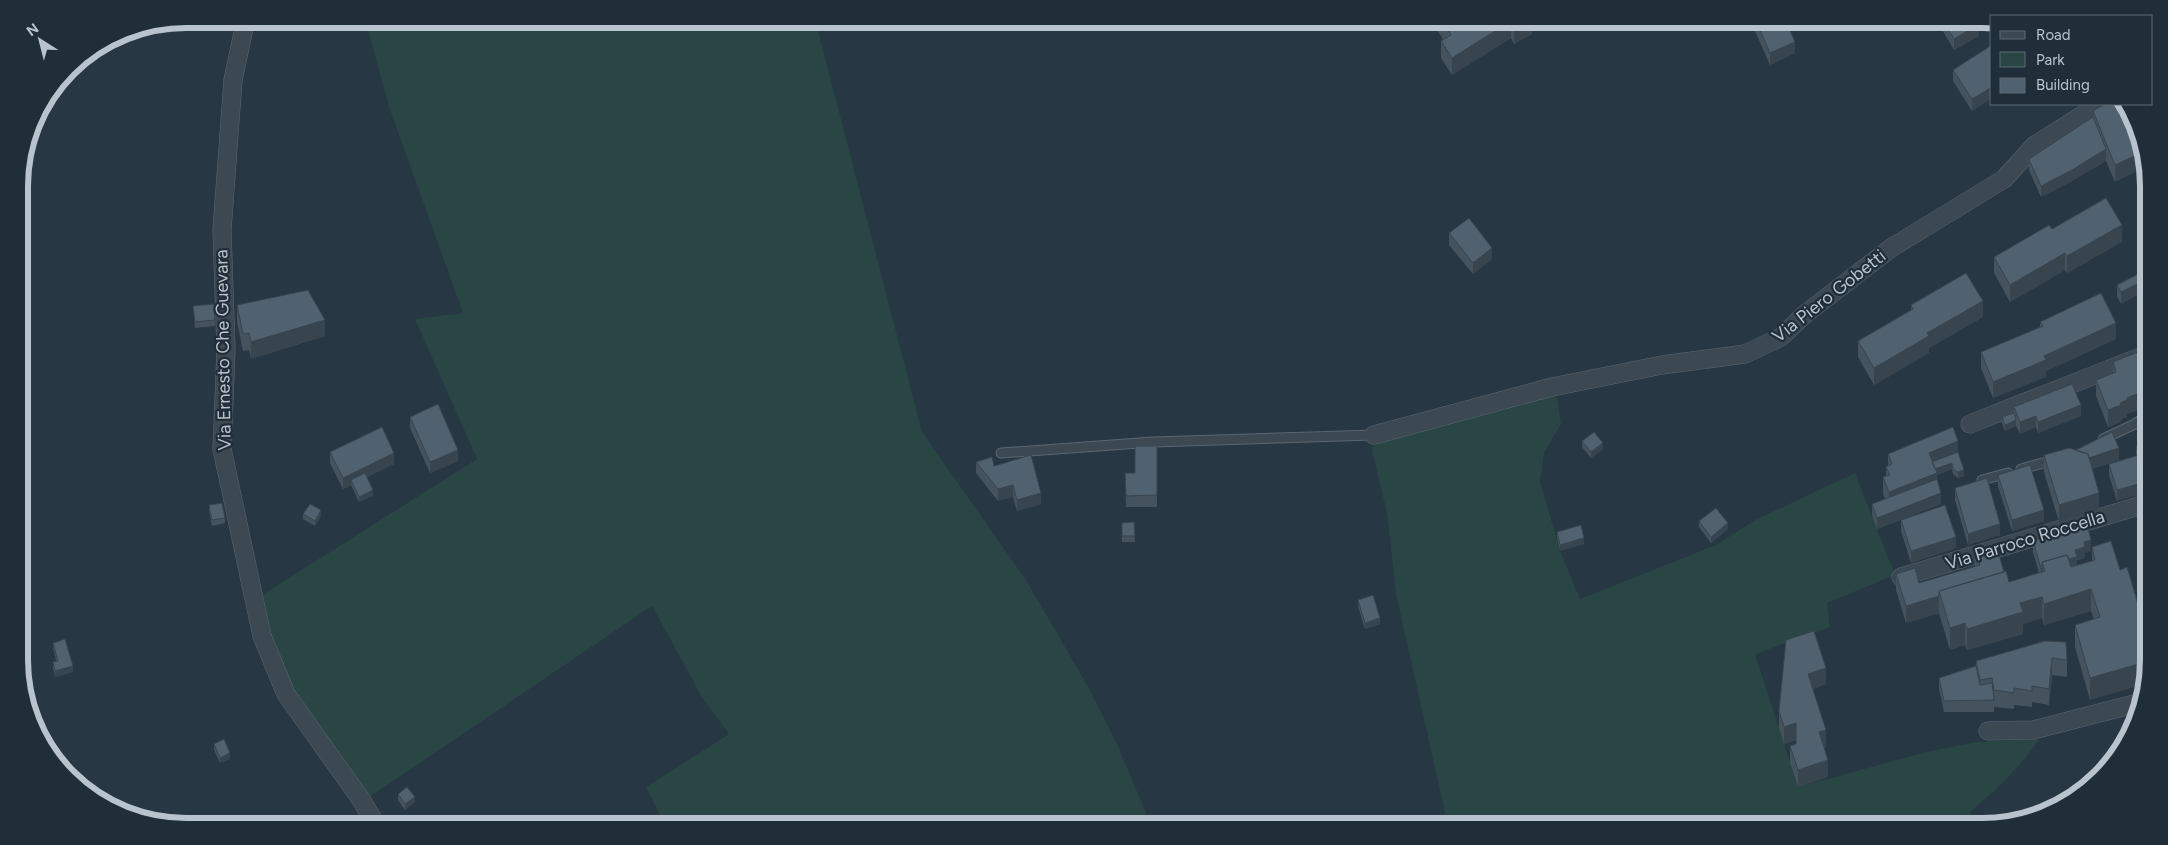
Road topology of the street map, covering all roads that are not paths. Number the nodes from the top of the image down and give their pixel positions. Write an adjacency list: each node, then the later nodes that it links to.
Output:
1 (244, 28): 15 (street, Via Ernesto Che Guevara)
2 (2098, 105): 6 (street, Via Piero Gobetti)
3 (2140, 357): 5 (street)
4 (2140, 421): 7 (lane)
5 (1970, 424)
6 (1374, 435): 8 (lane)
7 (2092, 444)
8 (1000, 453)
9 (2066, 456): 10 (lane)
10 (1982, 480)
11 (2140, 506): 12 (street, Via Parroco Roccella)
12 (1901, 577)
13 (2133, 704): 14 (street)
14 (1988, 731)
15 (371, 818)

